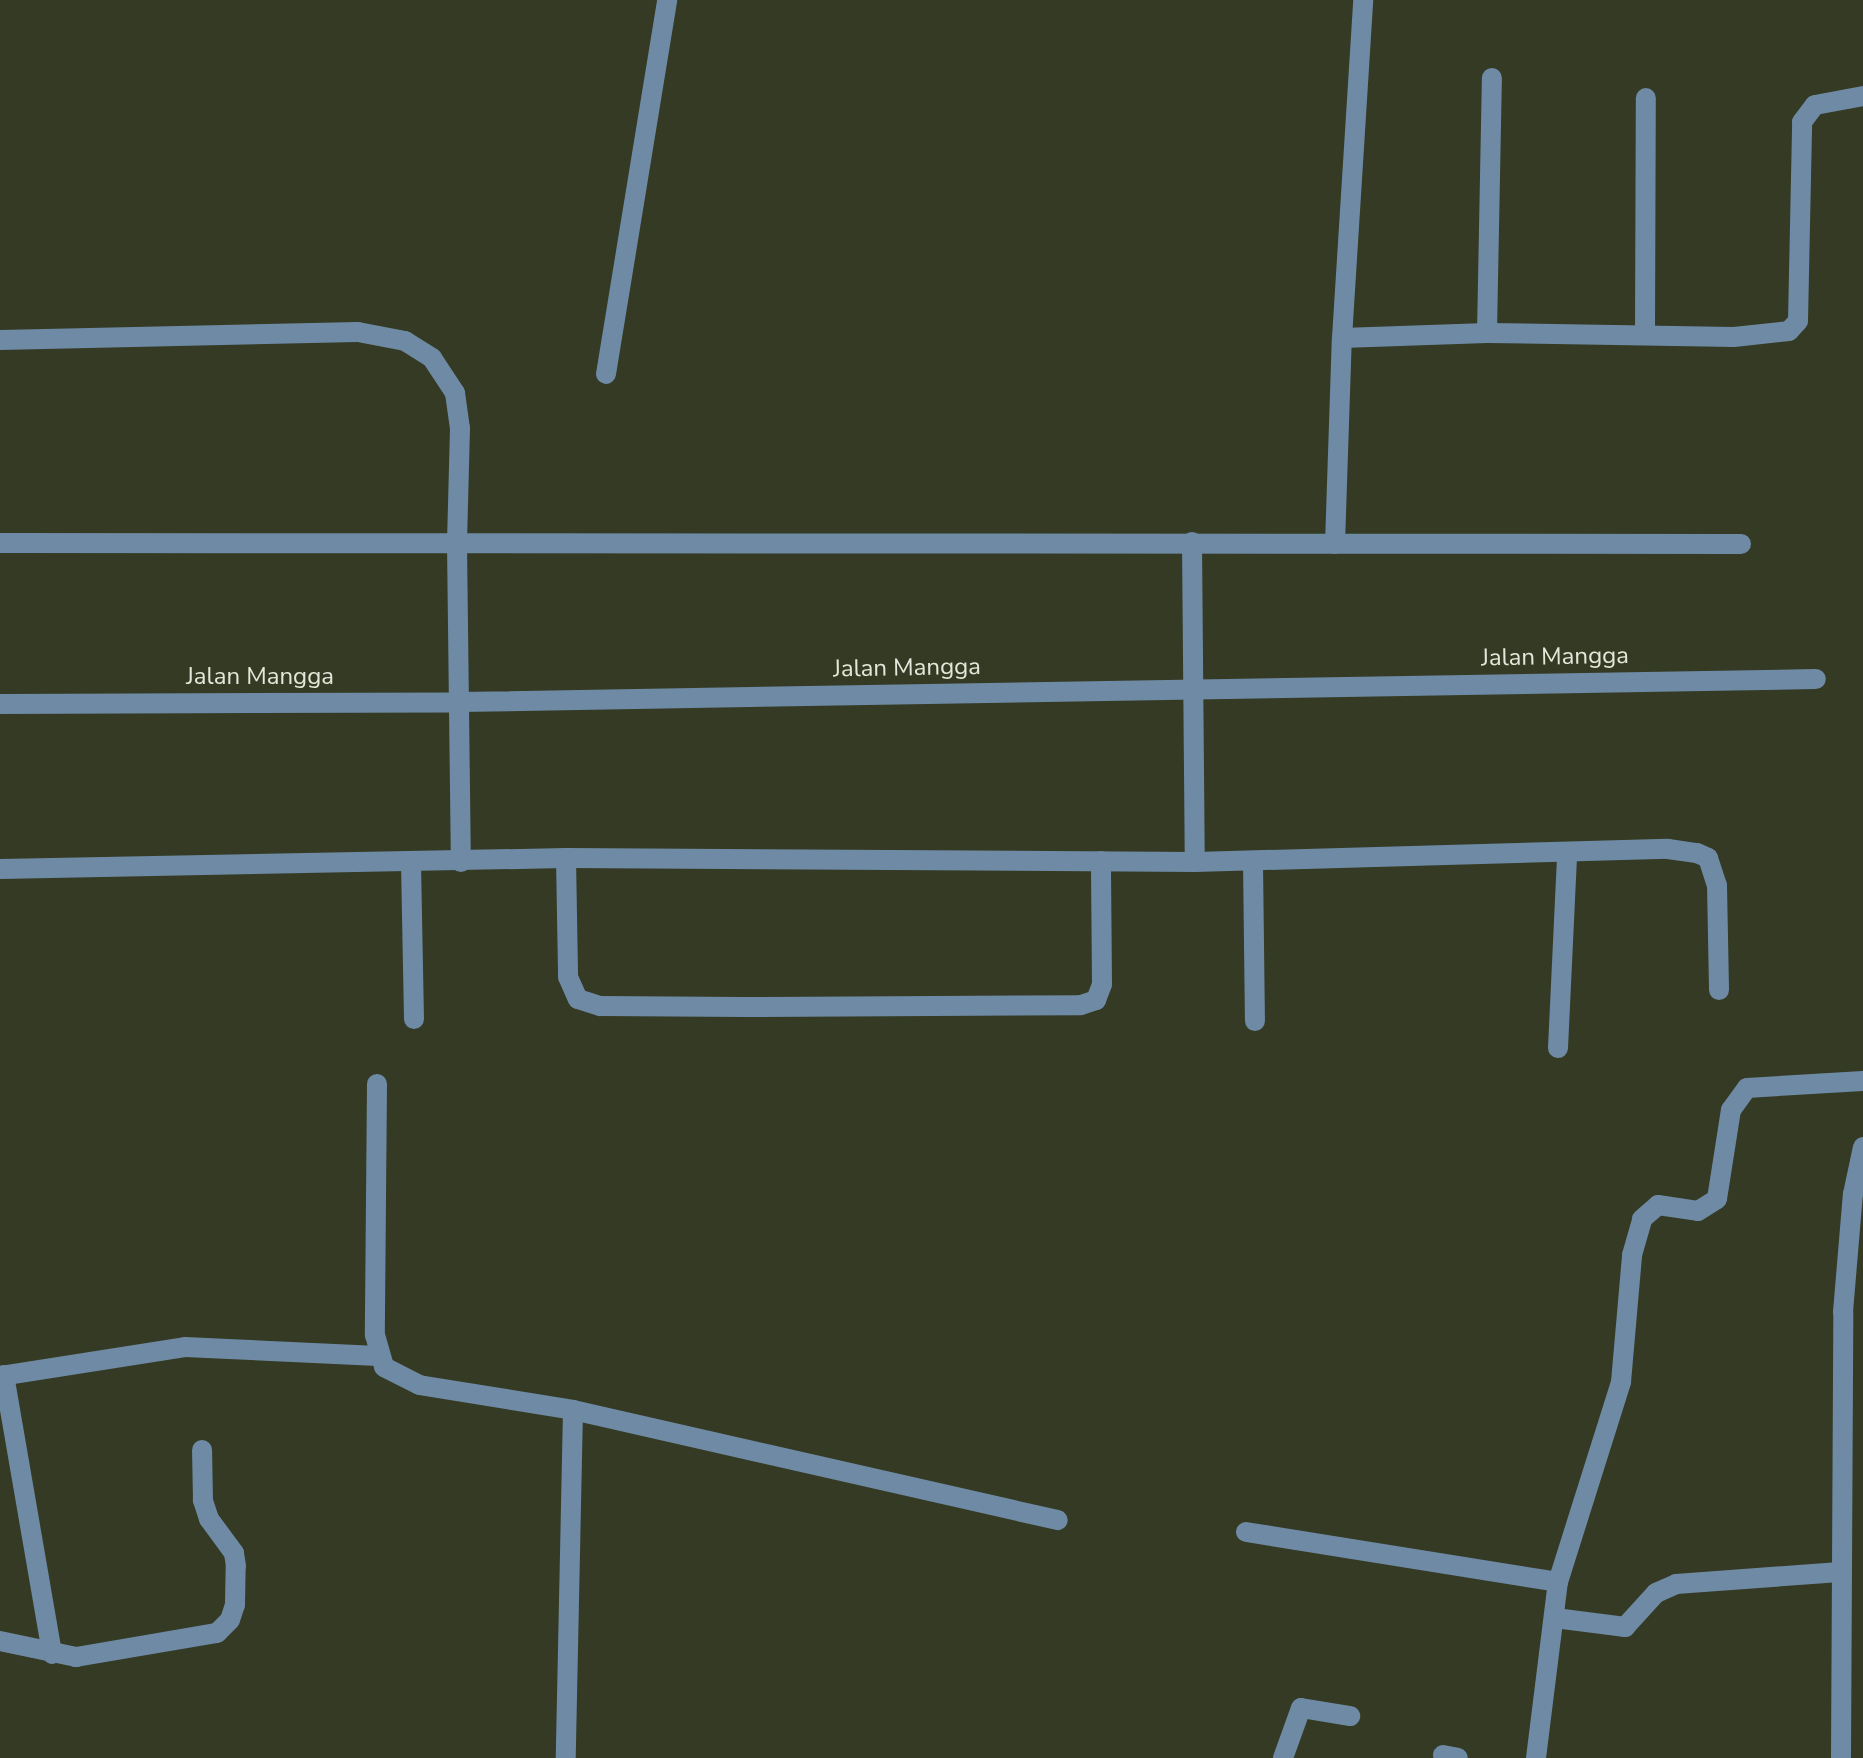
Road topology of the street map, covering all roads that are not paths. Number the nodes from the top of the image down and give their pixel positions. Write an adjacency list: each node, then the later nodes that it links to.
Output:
1 (667, 0): 10 (street)
2 (1363, 0): 8 (street)
3 (1492, 78): 6 (street)
4 (1863, 96): 7 (street)
5 (1646, 98): 7 (street)
6 (1487, 333): 7 (street); 8 (street)
7 (1645, 333)
8 (1342, 338): 14 (street)
9 (0, 340): 13 (street)
10 (606, 374)
11 (1192, 542): 13 (street); 14 (street); 17 (street)
12 (0, 543): 13 (street)
13 (457, 544): 18 (street)
14 (1335, 544): 15 (street)
15 (1741, 544)
16 (1816, 679): 17 (street, Jalan Mangga)
17 (1193, 688): 18 (street, Jalan Mangga); 24 (street)
18 (459, 702): 19 (street, Jalan Mangga); 23 (street)
19 (0, 704)
20 (1567, 855): 25 (street); 28 (street); 31 (street)
21 (566, 858): 22 (street); 22 (street); 23 (street)
22 (1101, 861): 24 (street)
23 (461, 862): 26 (street)
24 (1195, 862): 25 (street)
25 (1253, 862): 30 (street)
26 (411, 863): 27 (street); 29 (street)
27 (0, 869)
28 (1719, 990)
29 (414, 1019)
30 (1255, 1021)
31 (1558, 1048)
32 (1863, 1081): 42 (street)
33 (377, 1084): 35 (street)
34 (1863, 1147): 41 (street)
35 (378, 1356): 36 (street); 37 (street)
36 (2, 1376): 47 (street)
37 (573, 1410): 39 (street); 49 (street)
38 (202, 1450): 47 (street)
39 (1058, 1520)
40 (1246, 1532): 42 (street)
41 (1840, 1572): 43 (street); 44 (street)
42 (1558, 1582): 43 (street)
43 (1555, 1618): 51 (street)
44 (1842, 1625): 45 (street); 52 (street)
45 (1863, 1626)
46 (0, 1641): 47 (street)
47 (52, 1654)
48 (1350, 1716): 50 (street)
49 (566, 1758)
50 (1283, 1758)
51 (1536, 1758)
52 (1841, 1758)

